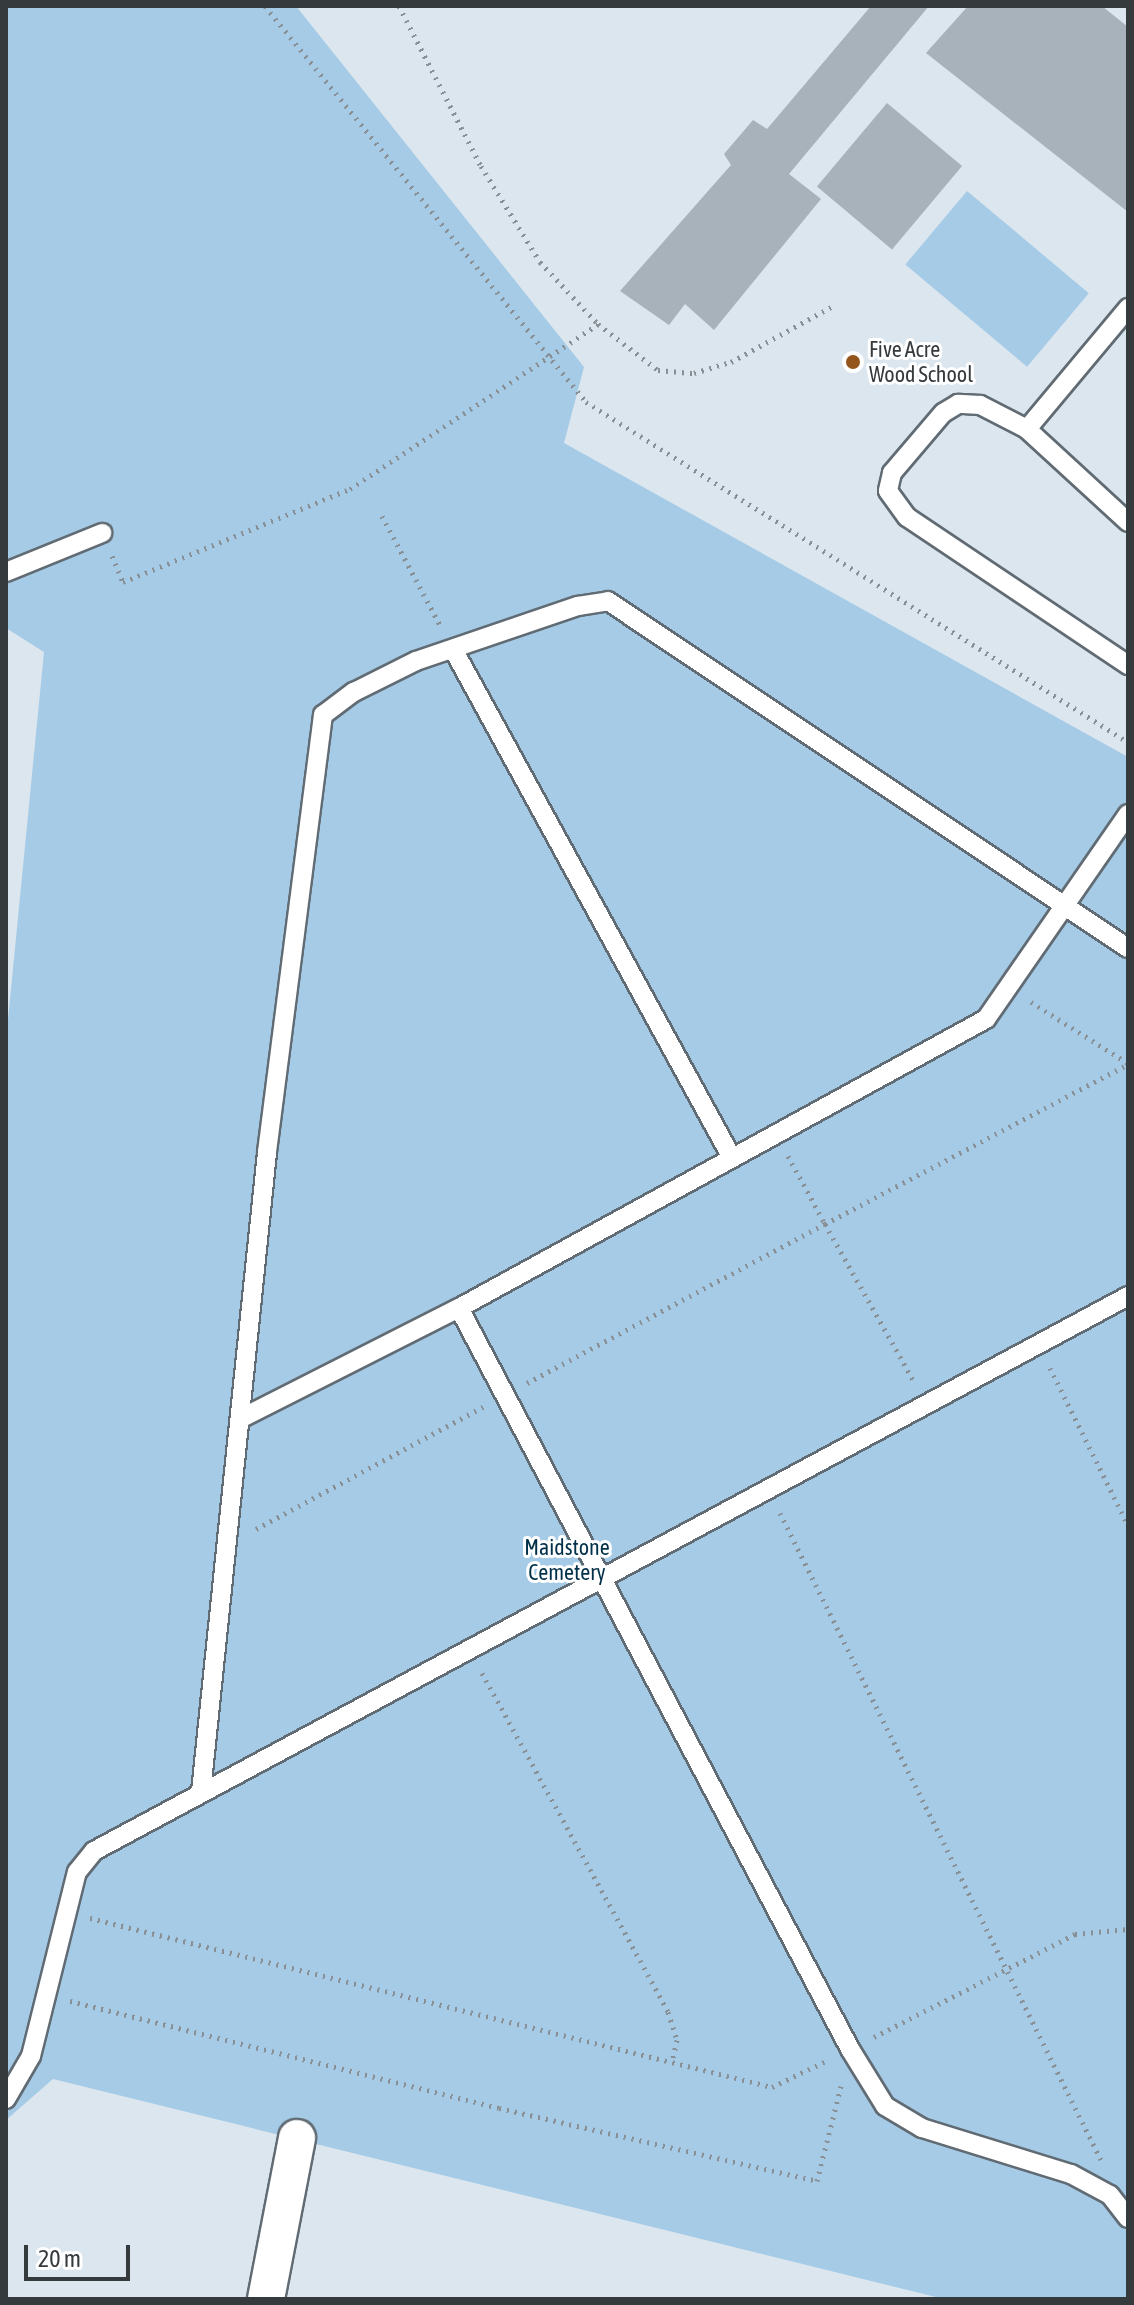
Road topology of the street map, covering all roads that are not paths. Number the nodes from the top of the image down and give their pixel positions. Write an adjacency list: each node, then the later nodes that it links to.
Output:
1 (1128, 308): 2 (lane)
2 (1027, 429): 3 (lane); 7 (lane)
3 (1128, 522)
4 (102, 533): 5 (lane)
5 (6, 572)
6 (453, 649): 9 (lane); 11 (lane); 14 (lane)
7 (1128, 665)
8 (1128, 814): 9 (lane)
9 (1063, 907): 10 (lane); 11 (lane)
10 (1128, 948)
11 (732, 1158): 13 (lane)
12 (1128, 1296): 15 (lane)
13 (459, 1308): 14 (lane); 15 (lane)
14 (240, 1419): 16 (lane)
15 (600, 1578): 16 (lane); 19 (lane)
16 (201, 1792): 17 (lane)
17 (6, 2099)
18 (297, 2138): 20 (street)
19 (1128, 2218)
20 (266, 2299)

